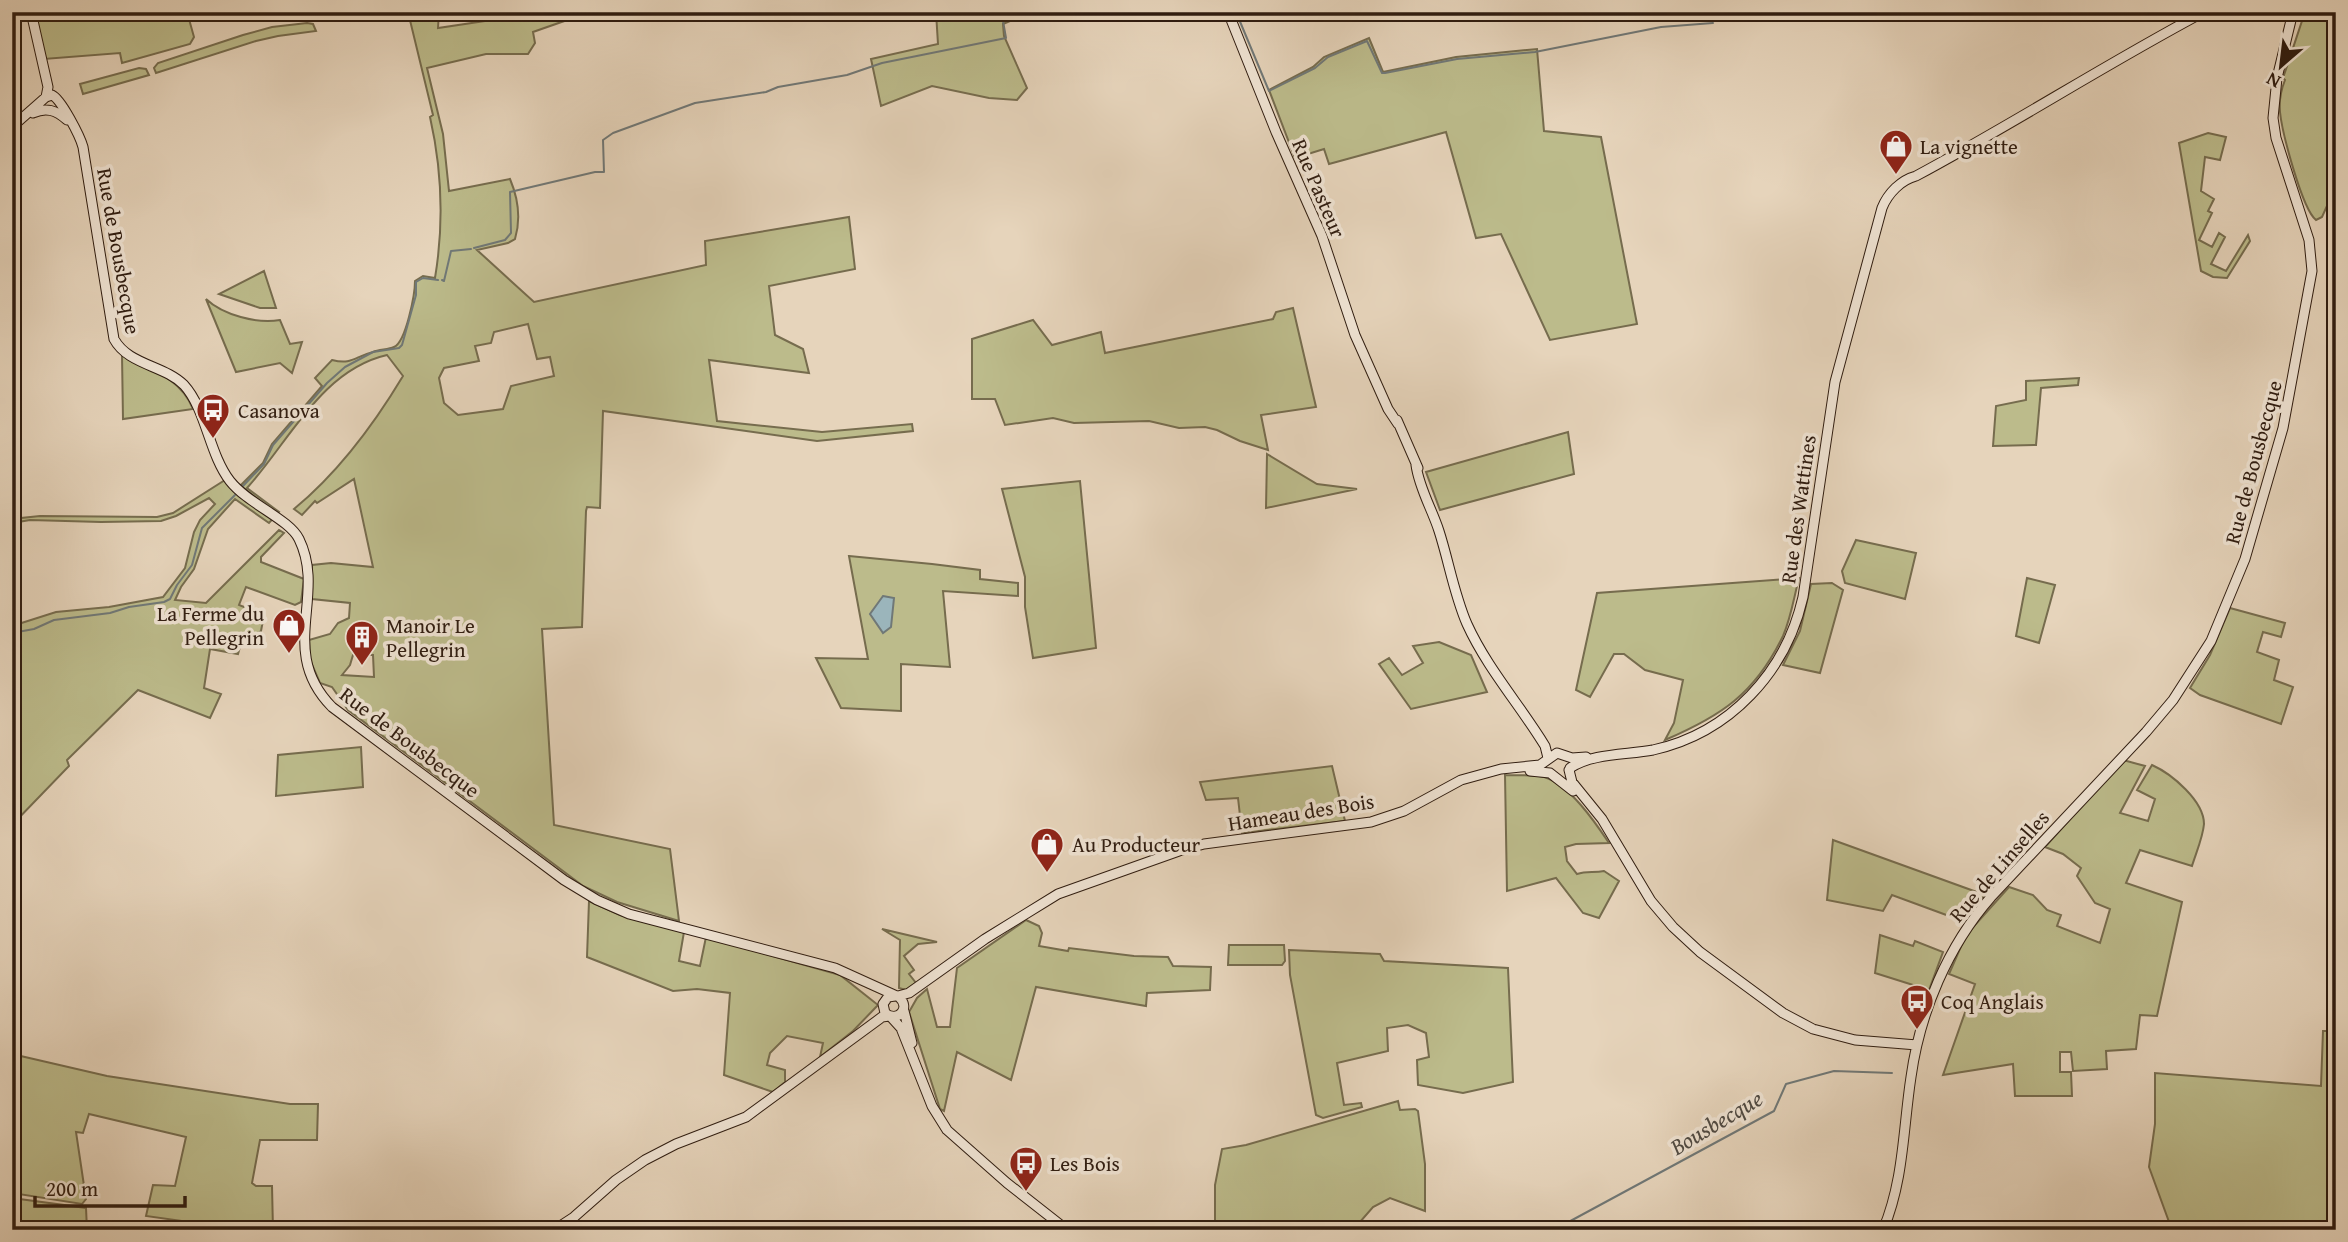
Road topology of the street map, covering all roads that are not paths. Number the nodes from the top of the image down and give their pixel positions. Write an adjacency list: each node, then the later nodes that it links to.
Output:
1 (31, 12): 5 (street)
2 (1228, 12): 9 (street, Rue Pasteur)
3 (2204, 12): 11 (street, Rue des Wattines)
4 (2295, 12): 8 (street, Rue de Bousbecque)
5 (48, 104): 6 (street); 7 (street); 7 (street, Rue de Bousbecque)
6 (12, 127)
7 (74, 128): 17 (street, Rue de Bousbecque)
8 (2183, 685): 24 (street, Rue de Linselles)
9 (1521, 709): 10 (street, Rue Pasteur); 12 (street, Rue Pasteur)
10 (1564, 755): 11 (street, Rue des Wattines); 12 (street); 13 (street)
11 (1614, 755): 13 (street, Rue des Wattines)
12 (1547, 760): 14 (street, Hameau des Bois); 15 (street)
13 (1569, 769): 15 (street); 16 (street)
14 (1484, 773): 15 (street, Hameau des Bois); 18 (street, Hameau des Bois)
15 (1552, 775): 16 (street)
16 (1595, 811): 24 (street)
17 (850, 974): 19 (street, Rue de Bousbecque); 20 (street, Rue de Bousbecque)
18 (937, 975): 19 (street, Hameau des Bois); 21 (street, Hameau des Bois)
19 (896, 996): 20 (street); 21 (street)
20 (884, 1003): 22 (street); 23 (street)
21 (904, 1009): 22 (street); 25 (street)
22 (890, 1016): 23 (street); 25 (street)
23 (851, 1040): 27 (street)
24 (1916, 1048): 30 (street, Rue de Linselles)
25 (920, 1072): 26 (street)
26 (1020, 1194): 28 (street); 29 (street)
27 (554, 1230)
28 (1060, 1230)
29 (1067, 1230)
30 (1884, 1230)

